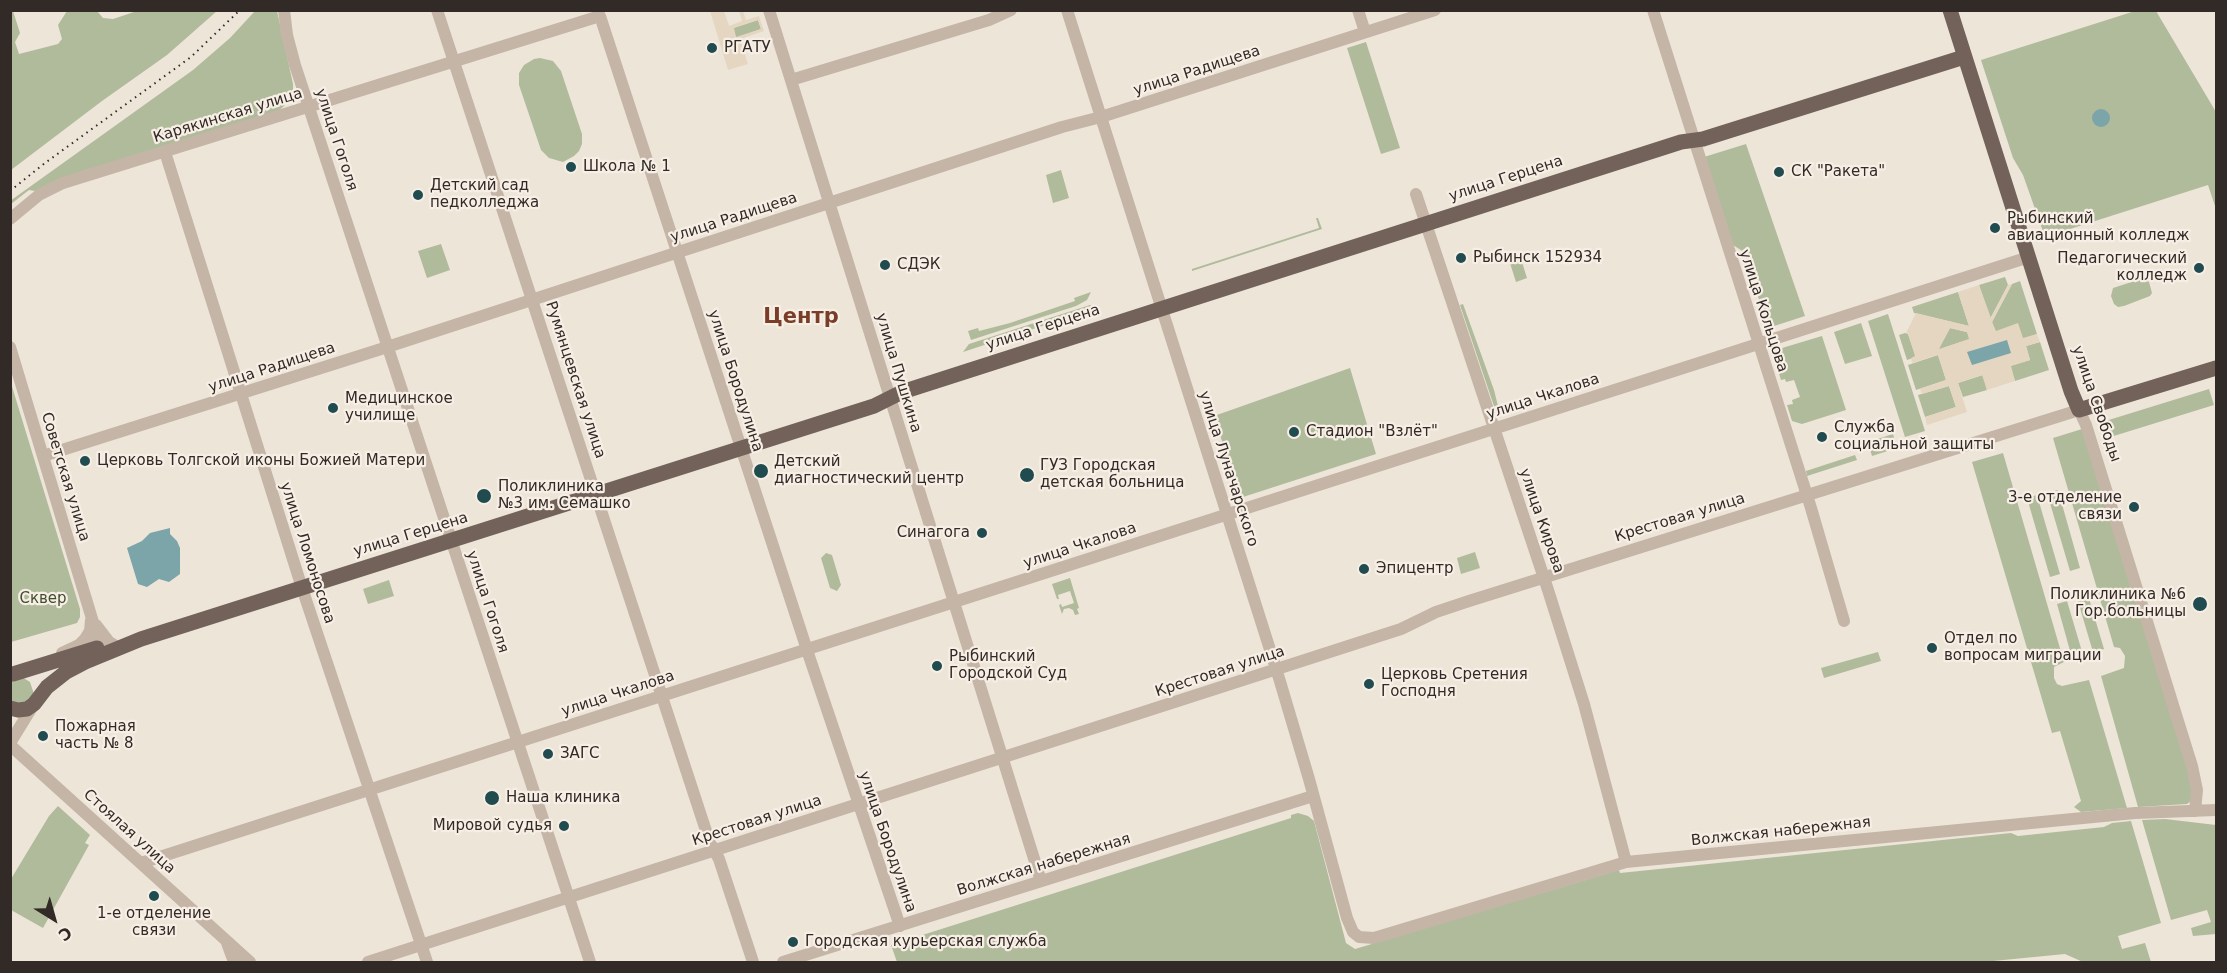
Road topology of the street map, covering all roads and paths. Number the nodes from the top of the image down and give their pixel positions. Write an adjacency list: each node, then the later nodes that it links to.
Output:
1 (284, 10): 15 (street, улица Гоголя)
2 (437, 10): 13 (street, Румянцевская улица)
3 (769, 10): 14 (street, улица Пушкина)
4 (1011, 10): 14 (street)
5 (1067, 10): 16 (street, улица Луначарского)
6 (1358, 10): 11 (street)
7 (1435, 10): 11 (street, улица Радищева)
8 (1653, 10): 17 (street, улица Кольцова)
9 (1950, 10): 12 (main road, улица Свободы)
10 (600, 16): 13 (street, Карякинская улица); 23 (street, улица Бородулина)
11 (1365, 32): 16 (street, улица Радищева)
12 (1964, 57): 17 (main road, улица Герцена); 24 (main road, улица Свободы)
13 (454, 62): 15 (street, Карякинская улица); 25 (street, Румянцевская улица)
14 (790, 80): 20 (street, улица Пушкина)
15 (309, 107): 18 (street, Карякинская улица); 29 (street, улица Гоголя)
16 (1101, 117): 20 (street, улица Радищева); 26 (street, улица Луначарского)
17 (1693, 140): 22 (main road, улица Герцена); 27 (street, улица Кольцова)
18 (165, 152): 21 (street, Карякинская улица); 31 (street, улица Ломоносова)
19 (1416, 194): 22 (street, улица Кирова)
20 (829, 203): 23 (street, улица Радищева); 32 (street, улица Пушкина)
21 (10, 219)
22 (1426, 224): 26 (main road, улица Герцена); 34 (street, улица Кирова)
23 (677, 253): 25 (street, улица Радищева); 35 (street, улица Бородулина)
24 (2029, 257): 27 (street, улица Чкалова); 33 (main road, улица Свободы)
25 (532, 299): 29 (street, улица Радищева); 38 (street, Румянцевская улица)
26 (1162, 308): 32 (main road, улица Герцена); 39 (street, улица Луначарского)
27 (1758, 344): 34 (street, улица Чкалова); 37 (street, улица Кольцова)
28 (10, 347): 36 (street, Советская улица)
29 (387, 347): 31 (street, улица Радищева); 40 (street, улица Гоголя)
30 (2217, 368): 33 (main road)
31 (241, 394): 36 (street, улица Радищева); 42 (street, улица Ломоносова)
32 (890, 398): 35 (main road, улица Герцена); 43 (street, улица Пушкина)
33 (2079, 410): 37 (street, Крестовая улица); 62 (street, улица Свободы)
34 (1494, 429): 39 (street, улица Чкалова); 41 (street, улица Кирова)
35 (741, 448): 38 (main road, улица Герцена); 48 (street, улица Бородулина)
36 (43, 456): 44 (street, Советская улица)
37 (1806, 494): 41 (street, Крестовая улица); 45 (street, улица Кольцова)
38 (597, 495): 40 (main road, улица Герцена); 52 (street, Румянцевская улица)
39 (1227, 515): 43 (street, улица Чкалова); 50 (street, улица Луначарского)
40 (451, 541): 42 (main road, улица Герцена); 55 (street, улица Гоголя)
41 (1544, 576): 50 (street, Крестовая улица); 64 (street, улица Кирова)
42 (302, 588): 46 (main road, улица Герцена); 58 (street, улица Ломоносова)
43 (954, 602): 48 (street, улица Чкалова); 57 (street, улица Пушкина)
44 (90, 616): 47 (street, Советская улица); 49 (street, Советская улица); 51 (street)
45 (1844, 621)
46 (135, 641): 47 (main road, улица Герцена); 49 (main road, улица Герцена)
47 (114, 645): 49 (main road, улица Герцена)
48 (807, 650): 52 (street, улица Чкалова); 60 (street, улица Бородулина)
49 (89, 655): 51 (main road, улица Герцена); 53 (main road, улица Герцена)
50 (1276, 670): 57 (street, Крестовая улица); 59 (street, улица Луначарского)
51 (12, 675): 53 (main road)
52 (662, 696): 55 (street, улица Чкалова); 63 (street, Румянцевская улица)
53 (35, 702): 54 (main road); 56 (street)
54 (10, 708)
55 (517, 742): 58 (street, улица Чкалова); 67 (street, улица Гоголя)
56 (10, 744): 65 (street, Стоялая улица)
57 (1003, 758): 60 (street, Крестовая улица); 66 (street, улица Пушкина)
58 (369, 790): 65 (street, улица Чкалова); 71 (street, улица Ломоносова)
59 (1313, 796): 66 (street, Волжская набережная); 69 (street, улица Луначарского)
60 (858, 804): 63 (street, Крестовая улица); 68 (street, улица Бородулина)
61 (2217, 810): 62 (street, Волжская набережная)
62 (2195, 811): 64 (street, Волжская набережная)
63 (715, 851): 67 (street, Крестовая улица); 76 (street, Румянцевская улица)
64 (1626, 862): 69 (street, Волжская набережная)
65 (141, 863): 70 (street, Стоялая улица)
66 (1041, 881): 68 (street, Волжская набережная)
67 (569, 897): 71 (street, Крестовая улица); 75 (street, улица Гоголя)
68 (900, 926): 77 (street, Волжская набережная)
69 (1359, 937)
70 (227, 942): 72 (street, Стоялая улица); 73 (street, Стоялая улица)
71 (424, 954): 74 (street, Крестовая улица)
72 (234, 963)
73 (250, 963)
74 (368, 963)
75 (590, 963)
76 (753, 963)
77 (783, 963)

